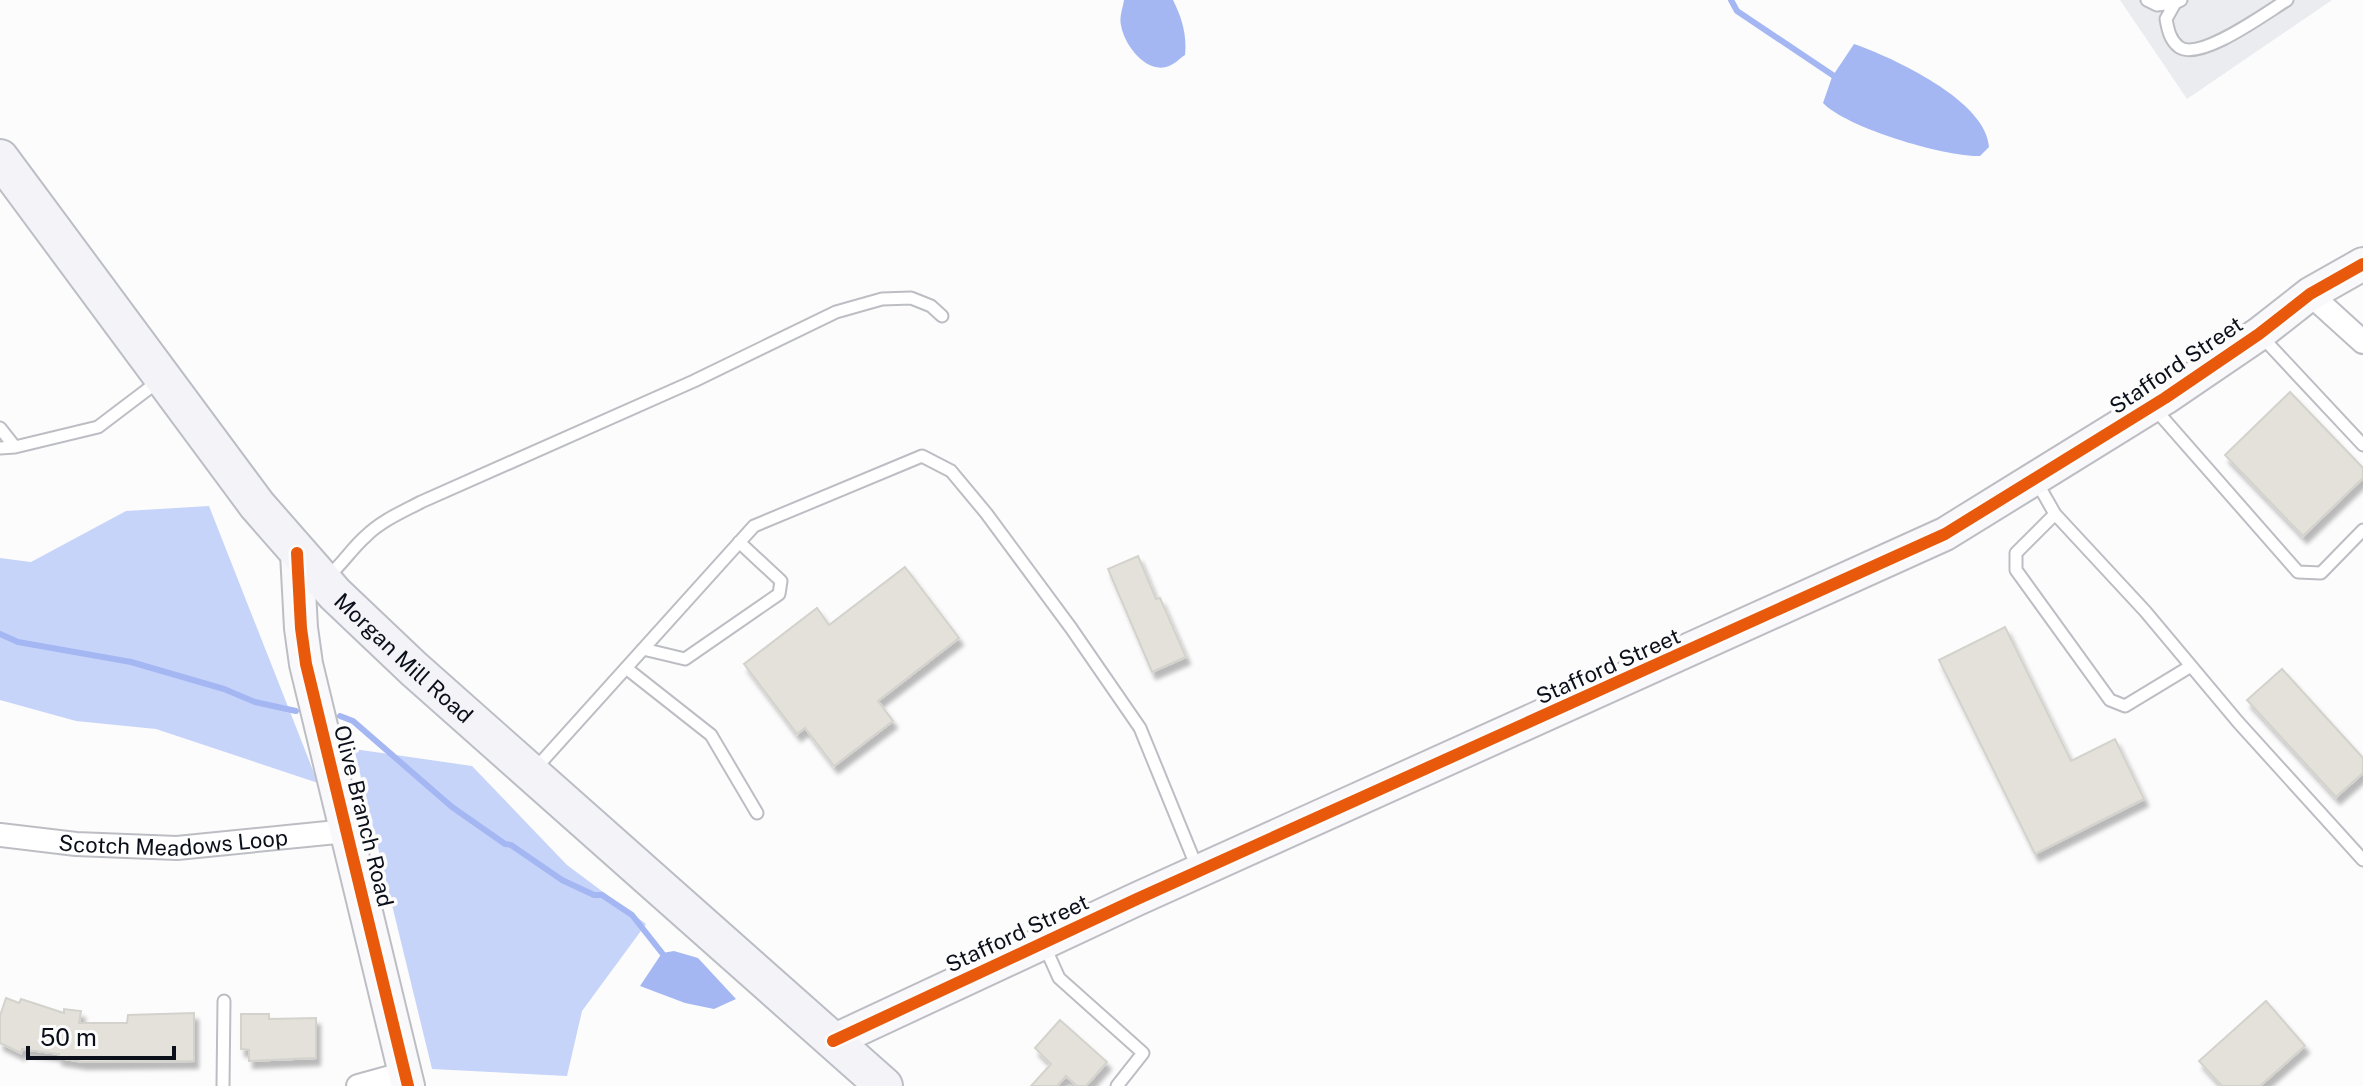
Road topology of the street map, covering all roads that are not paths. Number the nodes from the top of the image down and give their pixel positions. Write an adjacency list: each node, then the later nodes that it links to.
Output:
1 (2147, 0): 3 (lane)
2 (2287, 0): 3 (lane)
3 (2178, 2)
4 (0, 158): 10 (main road, Morgan Mill Road)
5 (2363, 264): 6 (street, Stafford Street)
6 (2310, 294): 8 (street, Stafford Street); 9 (street)
7 (942, 316): 21 (lane)
8 (2259, 334): 11 (street, Stafford Street); 13 (lane)
9 (2363, 342)
10 (162, 378): 14 (lane); 20 (main road, Morgan Mill Road)
11 (2152, 406): 16 (street, Stafford Street); 18 (lane)
12 (0, 428): 14 (lane)
13 (2363, 445)
14 (15, 447): 15 (lane)
15 (0, 448)
16 (2035, 479): 17 (lane); 30 (street, Stafford Street)
17 (2055, 514): 23 (lane); 23 (lane)
18 (2363, 530)
19 (739, 542): 22 (lane); 22 (lane); 30 (lane)
20 (297, 553): 21 (main road, Morgan Mill Road); 27 (street, Olive Branch Road)
21 (322, 581): 25 (main road, Morgan Mill Road)
22 (643, 649): 24 (lane)
23 (2191, 666): 29 (lane)
24 (626, 668): 25 (lane); 26 (lane)
25 (532, 773): 33 (main road, Morgan Mill Road)
26 (757, 813)
27 (347, 831): 28 (street, Scotch Meadows Loop); 34 (street, Olive Branch Road)
28 (0, 835)
29 (2363, 860)
30 (1199, 871): 31 (street, Stafford Street)
31 (1043, 942): 33 (street, Stafford Street); 38 (lane)
32 (224, 1001): 35 (lane)
33 (833, 1041): 37 (main road, Morgan Mill Road)
34 (406, 1080): 36 (street)
35 (223, 1086)
36 (358, 1086)
37 (884, 1086)
38 (1117, 1086)

